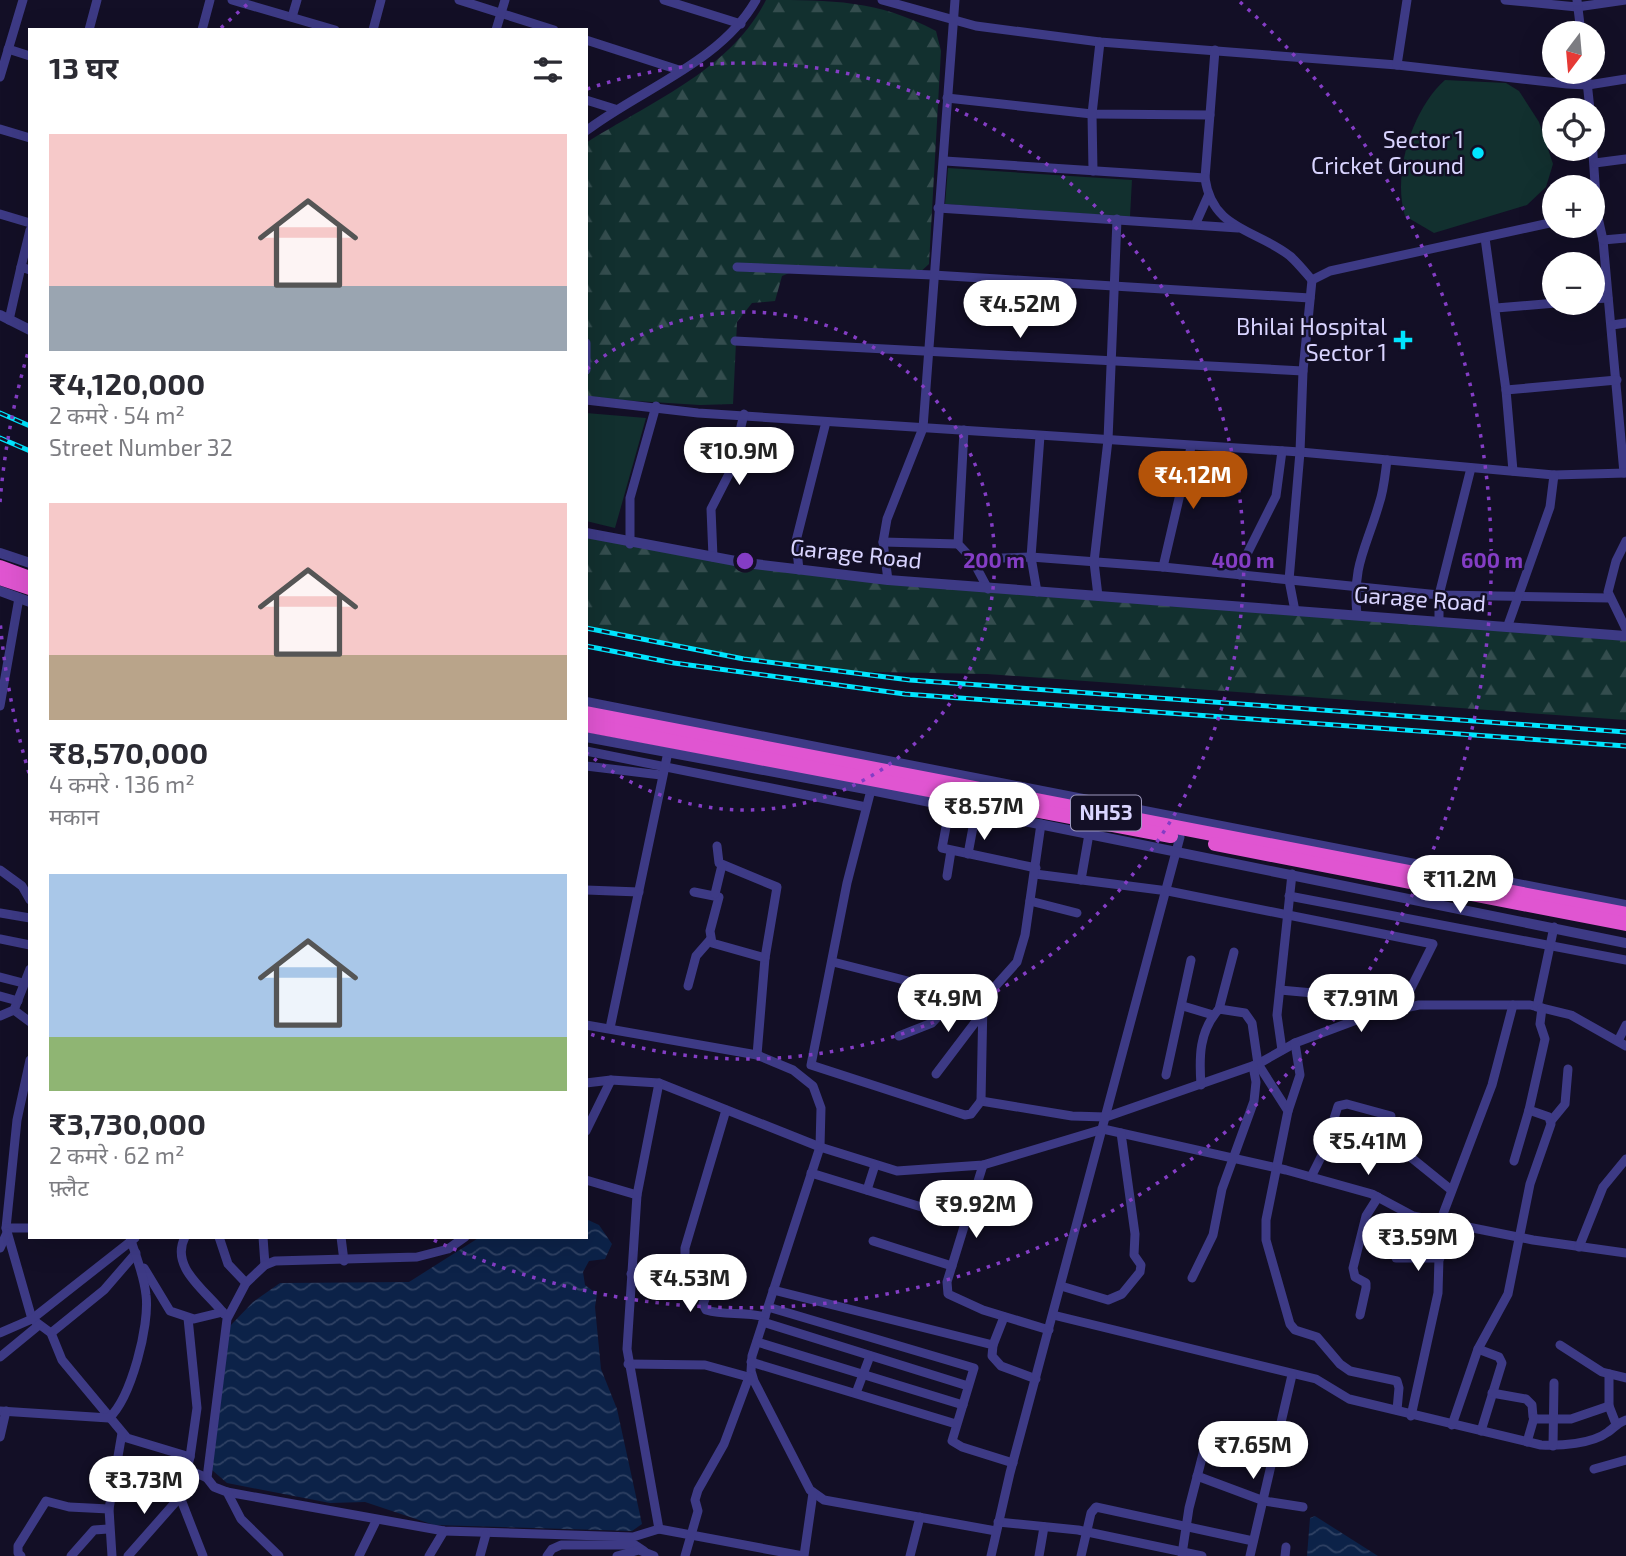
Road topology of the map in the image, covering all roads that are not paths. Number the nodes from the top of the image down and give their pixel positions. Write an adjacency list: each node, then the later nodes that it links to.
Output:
1 (23, 0): 30 (street)
2 (97, 0): 22 (street)
3 (210, 0): 23 (street)
4 (232, 0): 18 (street)
5 (297, 0): 18 (street)
6 (381, 0): 25 (street)
7 (460, 0): 17 (street)
8 (505, 0): 17 (street)
9 (664, 0): 21 (street)
10 (756, 0): 21 (street)
11 (882, 0): 19 (street)
12 (955, 0): 19 (street)
13 (1407, 0): 33 (street)
14 (1505, 0): 16 (street)
15 (1626, 0): 16 (street)
16 (1577, 3): 20 (street)
17 (501, 13): 26 (street); 27 (street)
18 (292, 17): 24 (street)
19 (951, 19): 29 (street); 38 (street)
20 (1579, 21)
21 (741, 24): 34 (street)
22 (90, 28)
23 (203, 28)
24 (327, 28)
25 (374, 28)
26 (497, 28)
27 (548, 28)
28 (588, 41): 34 (street)
29 (1100, 42): 31 (street); 42 (street)
30 (8, 49): 32 (street); 35 (street)
31 (1215, 50): 33 (street); 43 (street)
32 (28, 55)
33 (1397, 65): 37 (street)
34 (679, 70): 41 (street)
35 (0, 77)
36 (1626, 79): 37 (street)
37 (1588, 85): 39 (street)
38 (947, 98): 42 (street); 48 (street)
39 (1589, 98)
40 (588, 101): 41 (street)
41 (615, 109): 45 (street)
42 (1092, 114): 43 (street); 50 (street)
43 (1210, 115): 52 (street)
44 (0, 129): 46 (street)
45 (588, 129)
46 (28, 137)
47 (1626, 159): 49 (street)
48 (945, 162): 50 (street); 54 (street)
49 (1594, 163): 51 (street)
50 (1093, 171): 52 (street)
51 (1594, 175)
52 (1205, 178): 53 (street)
53 (1208, 196): 58 (street); 60 (street)
54 (938, 208): 56 (street); 67 (street)
55 (0, 214): 57 (street)
56 (1117, 219): 58 (street); 69 (street)
57 (28, 222)
58 (1196, 223): 60 (street)
59 (1542, 225): 61 (street)
60 (1238, 228): 68 (street)
61 (1485, 238): 68 (street); 74 (street)
62 (1626, 238): 63 (street)
63 (1603, 240): 71 (street)
64 (28, 245): 66 (street)
65 (737, 267): 67 (street)
66 (25, 268): 75 (street)
67 (933, 275): 69 (street); 80 (street)
68 (1312, 281): 72 (street)
69 (1114, 288): 72 (street); 81 (street)
70 (1605, 298): 71 (street)
71 (1608, 298): 77 (street)
72 (1310, 299): 82 (street)
73 (1542, 304): 74 (street)
74 (1496, 308): 84 (street)
75 (5, 318): 78 (street)
76 (1626, 323): 77 (street)
77 (1612, 325): 83 (street)
78 (28, 329)
79 (735, 341): 80 (street)
80 (928, 349): 81 (street); 90 (street)
81 (1110, 360): 82 (street); 93 (street)
82 (1303, 371): 96 (street)
83 (1617, 380): 84 (street); 85 (street)
84 (1506, 390): 99 (street)
85 (1623, 398): 100 (street)
86 (588, 400): 87 (street)
87 (656, 406): 88 (street); 105 (street)
88 (744, 414): 89 (street); 108 (street)
89 (826, 422): 90 (street); 115 (street)
90 (923, 428): 91 (street); 104 (street)
91 (964, 430): 92 (street); 106 (street)
92 (1040, 436): 93 (street); 109 (street)
93 (1108, 440): 94 (street); 111 (street)
94 (1191, 447): 95 (street); 114 (street)
95 (1282, 451): 96 (street); 116 (street)
96 (1300, 452): 97 (street); 120 (street)
97 (1387, 460): 98 (street); 121 (street)
98 (1471, 468): 99 (street); 125 (street)
99 (1513, 471): 101 (street)
100 (1625, 473): 101 (street)
101 (1554, 475): 128 (street)
102 (588, 534): 105 (street, Garage Road)
103 (1626, 541): 129 (street)
104 (883, 542): 106 (street); 119 (street)
105 (630, 544): 108 (street, Garage Road)
106 (958, 544): 110 (street)
107 (0, 552): 112 (street)
108 (713, 557): 115 (street, Garage Road)
109 (1031, 557): 110 (street); 111 (street); 124 (street)
110 (972, 559): 122 (street)
111 (1094, 562): 114 (street); 127 (street)
112 (28, 563)
113 (0, 567): 117 (highway)
114 (1163, 567): 116 (street)
115 (799, 570): 119 (street, Garage Road)
116 (1240, 575): 120 (street)
117 (28, 577)
118 (0, 578): 126 (highway)
119 (888, 580): 122 (street, Garage Road)
120 (1289, 580): 121 (street); 130 (street)
121 (1354, 585): 125 (street); 131 (street)
122 (988, 589): 124 (street, Garage Road)
123 (0, 591): 126 (street)
124 (1037, 592): 127 (street, Garage Road)
125 (1439, 595): 128 (street); 132 (street)
126 (26, 596): 137 (street)
127 (1098, 596): 130 (street, Garage Road)
128 (1520, 596): 129 (street); 133 (street)
129 (1609, 598): 134 (street)
130 (1295, 611): 131 (street, Garage Road)
131 (1356, 615): 132 (street, Garage Road)
132 (1439, 622): 133 (street, Garage Road)
133 (1508, 625): 135 (street, Garage Road)
134 (1626, 629)
135 (1626, 636)
136 (588, 702): 170 (street)
137 (0, 706)
138 (588, 713): 174 (highway, NH53)
139 (588, 725): 145 (highway, NH53)
140 (588, 737): 142 (street)
141 (588, 752): 144 (street)
142 (668, 752): 144 (street); 145 (street)
143 (588, 766): 144 (street)
144 (663, 771): 148 (street); 164 (street)
145 (813, 774): 146 (street); 152 (highway, NH53)
146 (871, 790): 147 (street); 148 (street)
147 (950, 806): 149 (street); 154 (street)
148 (866, 807): 189 (street)
149 (976, 811): 150 (street); 155 (street)
150 (1041, 824): 151 (street); 158 (street)
151 (1089, 834): 152 (street); 161 (street)
152 (1179, 845): 159 (street); 163 (street); 176 (highway, NH53)
153 (717, 846): 156 (street)
154 (951, 851): 155 (street); 160 (street)
155 (968, 854): 158 (street)
156 (722, 865): 166 (street); 186 (street)
157 (0, 870): 167 (street)
158 (1035, 871): 161 (street); 169 (street)
159 (1292, 874): 168 (street); 178 (street)
160 (947, 876)
161 (1081, 880): 163 (street)
162 (588, 890): 164 (street)
163 (1168, 891): 173 (street); 231 (street)
164 (639, 892): 210 (street)
165 (694, 892): 166 (street)
166 (715, 894): 180 (street)
167 (28, 896)
168 (1289, 896): 173 (street); 177 (street)
169 (1030, 901): 172 (street); 198 (street)
170 (1626, 905)
171 (0, 913): 175 (street)
172 (1077, 914)
173 (1287, 914): 181 (street); 194 (street)
174 (1626, 914)
175 (28, 918)
176 (1626, 924)
177 (1441, 926): 181 (street); 184 (street)
178 (1554, 927): 182 (street); 184 (street)
179 (0, 939): 183 (street)
180 (710, 940): 186 (street); 193 (street)
181 (1433, 944): 202 (street)
182 (1626, 944)
183 (28, 945)
184 (1551, 948): 188 (street); 203 (street)
185 (1234, 952): 205 (street)
186 (765, 958): 215 (street)
187 (1191, 960): 201 (street)
188 (1626, 961)
189 (833, 962): 196 (street); 216 (street)
190 (28, 973): 192 (street)
191 (0, 977): 192 (street)
192 (23, 983): 200 (street)
193 (688, 986)
194 (1280, 990): 195 (street); 214 (street)
195 (1312, 993)
196 (960, 994): 198 (street); 211 (street)
197 (0, 996): 200 (street)
198 (983, 1000): 204 (street)
199 (1513, 1004): 202 (street); 203 (street); 248 (street)
200 (16, 1005): 206 (street); 207 (street)
201 (1183, 1006): 205 (street); 222 (street)
202 (1401, 1008): 212 (street)
203 (1540, 1008): 213 (street); 229 (street)
204 (983, 1012): 221 (street); 227 (street)
205 (1216, 1012): 217 (street); 226 (street)
206 (0, 1016)
207 (28, 1019)
208 (588, 1025): 210 (street)
209 (1626, 1025): 213 (street)
210 (610, 1028): 215 (street)
211 (899, 1036)
212 (1295, 1043): 214 (street); 230 (street)
213 (1622, 1043)
214 (1282, 1051): 217 (street)
215 (757, 1055): 220 (street)
216 (811, 1065): 220 (street); 227 (street)
217 (1256, 1065): 226 (street); 230 (street); 239 (street)
218 (1568, 1069): 233 (street)
219 (28, 1070): 254 (street)
220 (793, 1070): 238 (street)
221 (936, 1074)
222 (1166, 1075)
223 (611, 1080): 224 (street); 225 (street); 234 (street)
224 (588, 1083)
225 (659, 1083): 228 (street); 250 (street)
226 (1200, 1085): 231 (street)
227 (981, 1101): 231 (street)
228 (726, 1110): 238 (street); 275 (street)
229 (1528, 1110): 233 (street); 241 (street)
230 (1288, 1111): 244 (street)
231 (1107, 1116): 235 (street)
232 (1391, 1116): 246 (street)
233 (1551, 1121): 256 (street)
234 (588, 1127)
235 (1103, 1129): 236 (street); 243 (street); 277 (street)
236 (1121, 1133): 239 (street); 277 (street)
237 (1387, 1138): 248 (street)
238 (820, 1147): 242 (street); 245 (street)
239 (1233, 1158): 244 (street); 274 (street)
240 (1626, 1159): 264 (street)
241 (1514, 1161)
242 (875, 1165): 243 (street); 249 (street)
243 (983, 1165): 252 (street)
244 (1278, 1168): 246 (street); 310 (street)
245 (811, 1174): 249 (street); 278 (street)
246 (1311, 1177): 251 (street)
247 (588, 1181): 250 (street)
248 (1450, 1189): 253 (street)
249 (867, 1190): 252 (street)
250 (637, 1195): 273 (street)
251 (1378, 1197): 253 (street); 281 (street)
252 (967, 1221): 272 (street)
253 (1440, 1222): 256 (street); 269 (street)
254 (5, 1225): 255 (street); 265 (street); 286 (street)
255 (28, 1228)
256 (1521, 1238): 264 (street); 293 (street)
257 (133, 1239): 267 (street); 286 (street)
258 (184, 1239): 282 (street)
259 (220, 1239): 276 (street)
260 (263, 1239): 271 (street)
261 (341, 1239): 270 (street)
262 (462, 1239): 270 (street)
263 (873, 1241): 272 (street)
264 (1579, 1247): 266 (street)
265 (0, 1248)
266 (1626, 1253)
267 (138, 1257): 284 (street); 289 (street); 313 (street)
268 (1396, 1258): 269 (street)
269 (1440, 1258): 312 (street)
270 (344, 1261): 271 (street)
271 (265, 1265): 276 (street)
272 (952, 1266): 283 (street)
273 (631, 1274): 275 (street); 297 (street)
274 (1192, 1278)
275 (685, 1281): 285 (street)
276 (246, 1283): 282 (street)
277 (1061, 1286): 280 (street)
278 (773, 1290): 279 (street); 291 (street)
279 (768, 1307): 285 (street); 305 (street)
280 (1053, 1315): 287 (street); 300 (street)
281 (1360, 1315)
282 (225, 1316): 284 (street); 332 (street)
283 (1004, 1317): 287 (street); 291 (street)
284 (188, 1318): 326 (street)
285 (764, 1320): 290 (street); 294 (street)
286 (35, 1322): 288 (street); 289 (street); 295 (street)
287 (1049, 1330): 303 (street)
288 (0, 1333)
289 (51, 1334): 313 (street)
290 (757, 1342): 296 (street); 299 (street)
291 (993, 1345): 303 (street)
292 (1560, 1345): 298 (street)
293 (1478, 1349): 307 (street); 319 (street)
294 (870, 1356): 299 (street); 305 (street)
295 (0, 1357)
296 (751, 1362): 301 (street); 306 (street)
297 (628, 1364): 301 (street); 345 (street)
298 (1609, 1374): 302 (street); 309 (street)
299 (864, 1375): 306 (street); 308 (street)
300 (1292, 1375): 310 (street); 336 (street)
301 (751, 1378): 334 (street); 349 (street)
302 (1626, 1378)
303 (1036, 1379): 328 (street)
304 (1554, 1383): 315 (street)
305 (968, 1386): 308 (street)
306 (856, 1393): 317 (street)
307 (1492, 1393): 314 (street); 320 (street)
308 (963, 1405): 317 (street)
309 (1609, 1406): 315 (street); 318 (street)
310 (1397, 1410): 312 (street)
311 (3, 1411): 313 (street); 322 (street)
312 (1411, 1416): 319 (street)
313 (109, 1418): 321 (street)
314 (1534, 1418): 315 (street); 323 (street)
315 (1554, 1420): 324 (street)
316 (1626, 1420): 318 (street)
317 (956, 1424): 328 (street)
318 (1616, 1424): 324 (street)
319 (1452, 1425): 320 (street)
320 (1481, 1432): 323 (street)
321 (122, 1433): 326 (street); 338 (street)
322 (0, 1437)
323 (1527, 1442): 324 (street)
324 (1553, 1446)
325 (1204, 1450): 331 (street)
326 (190, 1457): 329 (street)
327 (1626, 1460): 330 (street)
328 (1013, 1463): 341 (street)
329 (187, 1469): 332 (street); 335 (street)
330 (1594, 1469)
331 (1197, 1476): 336 (street); 343 (street)
332 (207, 1478): 333 (street)
333 (227, 1492): 340 (street); 351 (street)
334 (813, 1493): 339 (street); 368 (street)
335 (180, 1497): 357 (street); 358 (street)
336 (1265, 1501): 337 (street); 350 (street)
337 (1303, 1507)
338 (109, 1509): 344 (street); 354 (street)
339 (920, 1517): 341 (street); 369 (street)
340 (376, 1521): 346 (street); 361 (street)
341 (997, 1526): 342 (street); 370 (street)
342 (1044, 1527): 347 (street); 371 (street)
343 (1185, 1528): 347 (street); 350 (street); 353 (street)
344 (108, 1529): 355 (street); 356 (street)
345 (659, 1529): 348 (street); 349 (street)
346 (444, 1531): 348 (street); 362 (street)
347 (1087, 1533): 353 (street); 372 (street)
348 (486, 1534): 363 (street)
349 (692, 1535): 367 (street); 368 (street)
350 (1252, 1541): 374 (street)
351 (267, 1545): 359 (street); 360 (street)
352 (644, 1551): 364 (street); 365 (street); 366 (street)
353 (1182, 1554): 373 (street)
354 (21, 1556)
355 (71, 1556)
356 (112, 1556)
357 (128, 1556)
358 (203, 1556)
359 (268, 1556)
360 (279, 1556)
361 (359, 1556)
362 (429, 1556)
363 (480, 1556)
364 (547, 1556)
365 (617, 1556)
366 (653, 1556)
367 (685, 1556)
368 (804, 1556)
369 (910, 1556)
370 (991, 1556)
371 (1039, 1556)
372 (1081, 1556)
373 (1202, 1556)
374 (1250, 1556)

